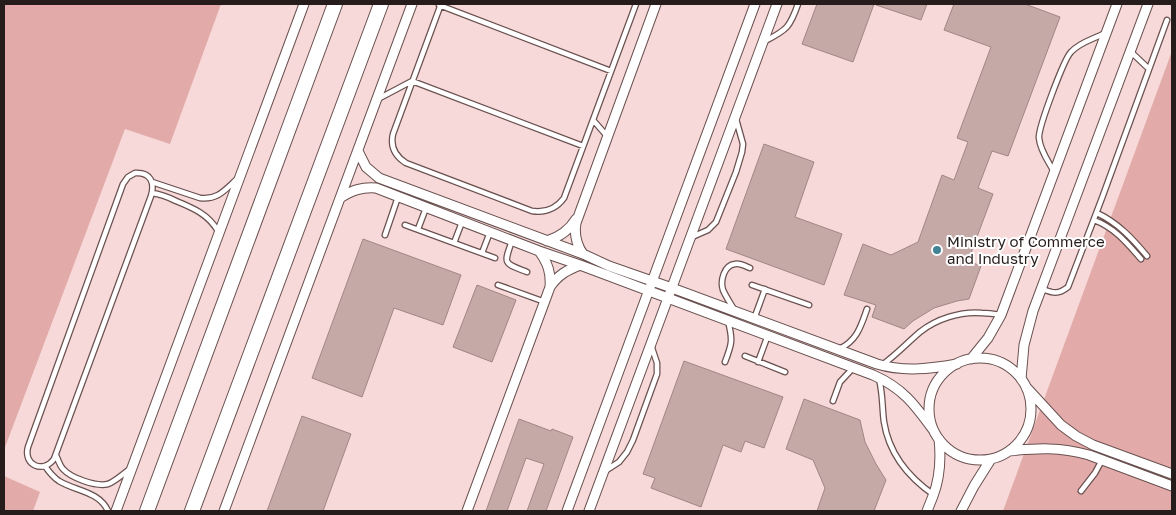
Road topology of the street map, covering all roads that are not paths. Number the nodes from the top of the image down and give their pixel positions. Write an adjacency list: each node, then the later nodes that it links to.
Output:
1 (304, 4): 27 (street)
2 (335, 4): 99 (main road)
3 (381, 4): 100 (main road)
4 (412, 4): 20 (street)
5 (440, 4): 18 (lane); 19 (lane)
6 (636, 4): 18 (lane)
7 (656, 4): 23 (street)
8 (755, 4): 55 (street)
9 (777, 4): 15 (street)
10 (798, 4): 15 (lane)
11 (1116, 4): 14 (street)
12 (1148, 4): 16 (street)
13 (1167, 20): 17 (lane)
14 (1106, 32): 26 (street); 26 (lane)
15 (763, 42): 21 (street)
16 (1130, 51): 17 (lane); 60 (street)
17 (1149, 69): 33 (lane)
18 (611, 71): 22 (lane)
19 (412, 81): 20 (lane); 24 (lane); 24 (lane)
20 (377, 100): 25 (street)
21 (736, 117): 42 (street); 42 (lane)
22 (593, 120): 23 (lane); 24 (lane)
23 (607, 137): 34 (street)
24 (583, 146)
25 (358, 151): 31 (street); 45 (street)
26 (1054, 172): 68 (street)
27 (239, 178): 28 (lane); 39 (street)
28 (152, 182): 29 (lane); 90 (lane)
29 (152, 193): 39 (lane); 87 (lane)
30 (398, 197): 31 (street); 32 (street); 41 (lane)
31 (340, 198): 101 (street)
32 (426, 208): 36 (street); 38 (lane)
33 (1097, 213): 35 (lane); 49 (lane)
34 (578, 217): 45 (street); 48 (street)
35 (1094, 220): 51 (lane); 60 (lane)
36 (462, 222): 40 (street); 44 (lane)
37 (405, 225): 38 (lane)
38 (418, 230): 44 (lane)
39 (219, 232): 91 (street)
40 (490, 232): 43 (street); 47 (lane)
41 (385, 235)
42 (691, 237): 59 (street)
43 (512, 241): 46 (street); 54 (lane)
44 (454, 242): 47 (lane)
45 (547, 242): 48 (street)
46 (539, 251): 52 (street); 58 (street)
47 (482, 253): 50 (lane)
48 (583, 254): 55 (street)
49 (1147, 256)
50 (495, 258)
51 (1141, 259)
52 (580, 265): 58 (street); 62 (street)
53 (750, 268): 67 (lane)
54 (527, 272)
55 (652, 281): 59 (street); 62 (street)
56 (498, 284): 64 (lane)
57 (752, 285): 61 (lane)
58 (550, 287): 64 (street)
59 (672, 288): 63 (street); 67 (street)
60 (1042, 288): 83 (street)
61 (765, 290): 65 (lane); 69 (lane)
62 (648, 291): 63 (street); 103 (street)
63 (669, 298): 70 (street); 72 (street)
64 (545, 302): 102 (street)
65 (809, 305)
66 (868, 309): 73 (lane)
67 (736, 312): 69 (street)
68 (1001, 315): 75 (street); 79 (lane)
69 (754, 319): 73 (street)
70 (728, 320): 71 (street); 76 (lane)
71 (768, 335): 77 (lane); 80 (street)
72 (651, 345): 92 (street); 92 (lane)
73 (838, 350): 79 (street)
74 (745, 356): 77 (lane)
75 (971, 359): 78 (street); 83 (street)
76 (725, 362)
77 (758, 362): 81 (lane)
78 (957, 364): 79 (street); 85 (street)
79 (882, 366)
80 (853, 368): 82 (street); 84 (lane)
81 (786, 372)
82 (879, 378): 85 (street); 96 (lane)
83 (1023, 383): 86 (street); 93 (street)
84 (833, 401)
85 (936, 435): 88 (street); 96 (street)
86 (1009, 451): 88 (street); 89 (street)
87 (56, 455): 90 (lane); 91 (lane)
88 (991, 459): 106 (street)
89 (1102, 460): 94 (street); 95 (lane)
90 (45, 466): 97 (lane)
91 (134, 466): 98 (street)
92 (604, 471): 104 (street)
93 (1172, 474)
94 (1172, 486)
95 (1081, 492)
96 (934, 495): 105 (street)
97 (108, 511)
98 (116, 511)
99 (147, 511)
100 (192, 511)
101 (224, 511)
102 (467, 511)
103 (566, 511)
104 (589, 511)
105 (927, 511)
106 (961, 511)

